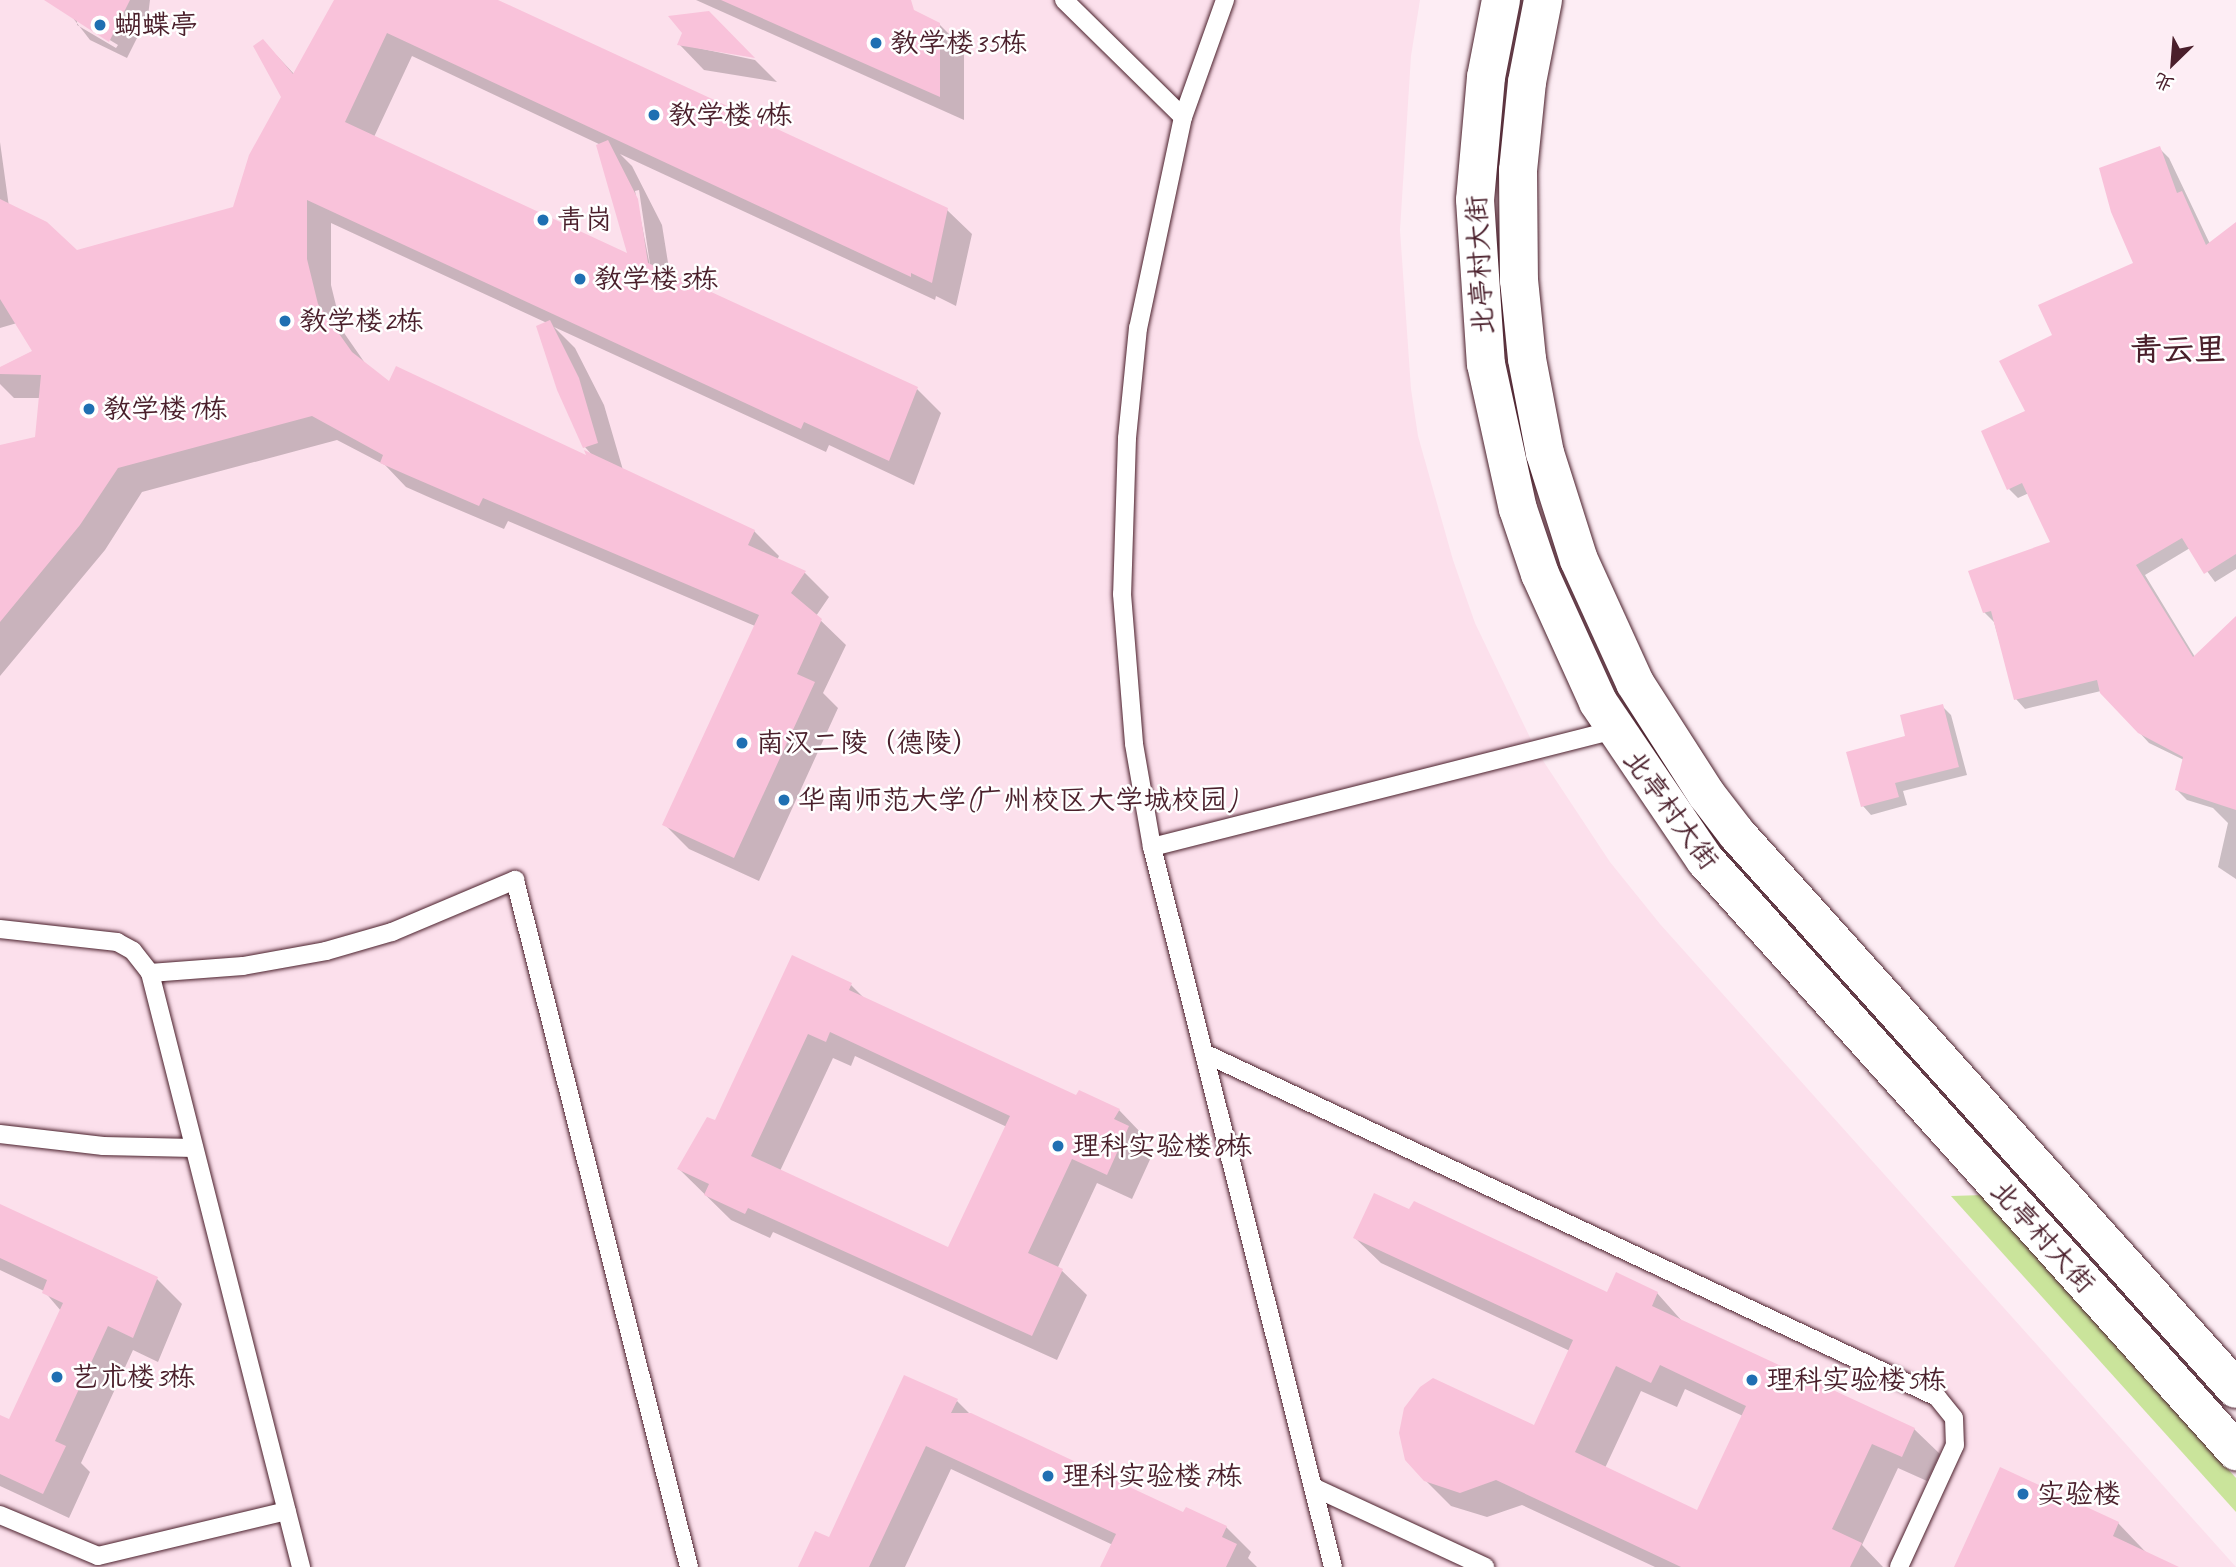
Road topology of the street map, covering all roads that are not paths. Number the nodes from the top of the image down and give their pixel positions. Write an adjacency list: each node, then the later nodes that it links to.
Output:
1 (1064, 0): 5 (lane)
2 (1225, 0): 5 (lane)
3 (1500, 0): 6 (main road, 北亭村大街)
4 (1543, 0): 13 (main road, 北亭村大街)
5 (1183, 117): 7 (lane)
6 (1615, 730): 7 (lane); 14 (main road, 北亭村大街)
7 (1152, 847): 10 (lane)
8 (0, 929): 9 (lane)
9 (150, 973): 12 (lane); 19 (lane)
10 (1204, 1054): 15 (lane); 22 (lane)
11 (0, 1134): 12 (lane)
12 (194, 1148): 16 (lane)
13 (2236, 1390)
14 (2236, 1451)
15 (1313, 1487): 20 (lane); 21 (lane)
16 (287, 1511): 17 (lane); 18 (lane)
17 (0, 1515)
18 (301, 1567)
19 (689, 1567)
20 (1333, 1567)
21 (1485, 1567)
22 (1899, 1567)

